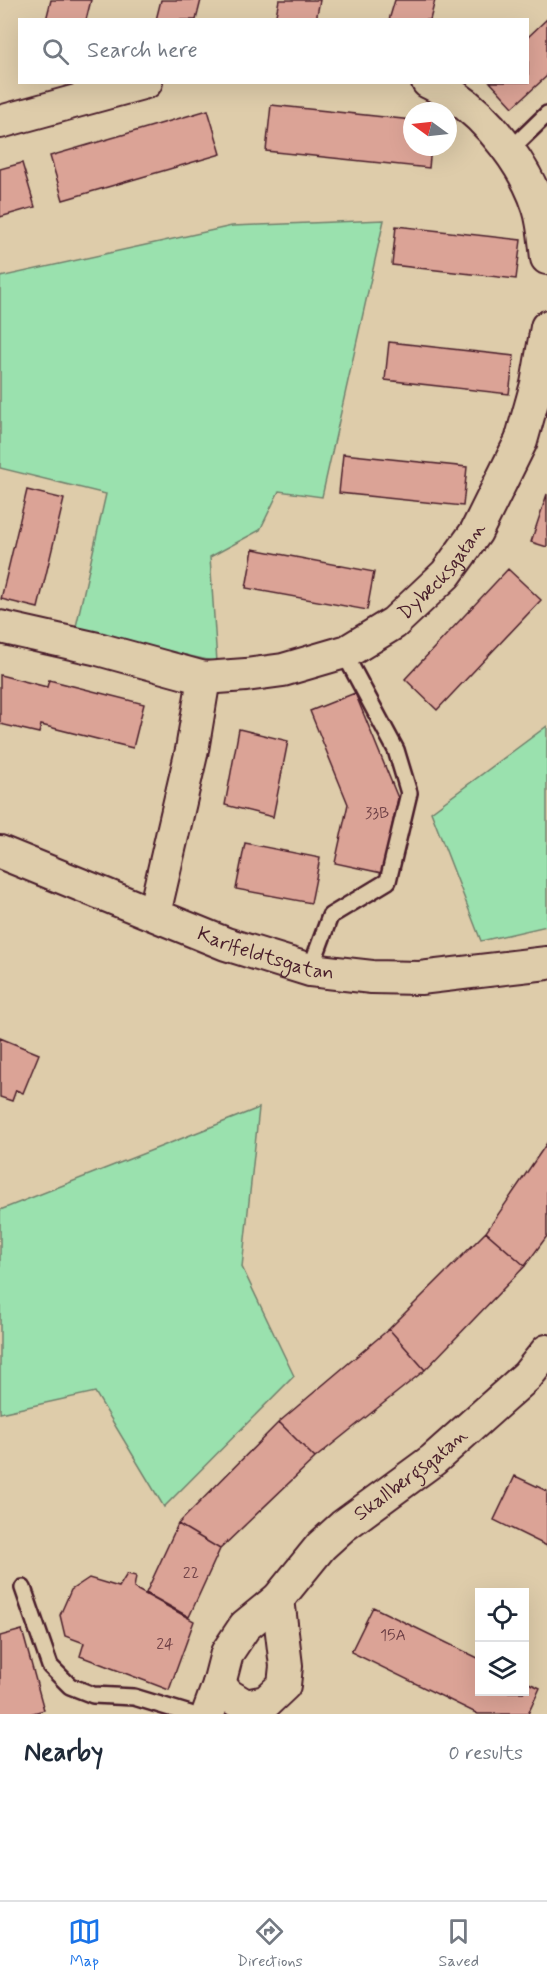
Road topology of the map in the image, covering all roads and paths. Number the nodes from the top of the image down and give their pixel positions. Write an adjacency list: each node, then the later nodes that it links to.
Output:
1 (139, 84): 4 (street)
2 (432, 84): 5 (street)
3 (547, 114): 5 (lane)
4 (0, 122)
5 (509, 151): 6 (street)
6 (547, 258)
7 (547, 327): 9 (street, Dybecksgatan)
8 (0, 627): 10 (street, Dybecksgatan)
9 (344, 653): 10 (street, Dybecksgatan); 14 (lane)
10 (204, 678): 12 (street)
11 (0, 852): 12 (street, Karlfeldtsgatan)
12 (154, 914): 14 (street, Karlfeldtsgatan)
13 (547, 963): 14 (street, Karlfeldtsgatan)
14 (310, 970)
15 (547, 1351): 17 (street, Skallbergsgatan)
16 (23, 1588): 19 (lane)
17 (278, 1599): 18 (street, Skallbergsgatan); 18 (street)
18 (219, 1683): 20 (street, Skallbergsgatan)
19 (190, 1714)
20 (208, 1714)

